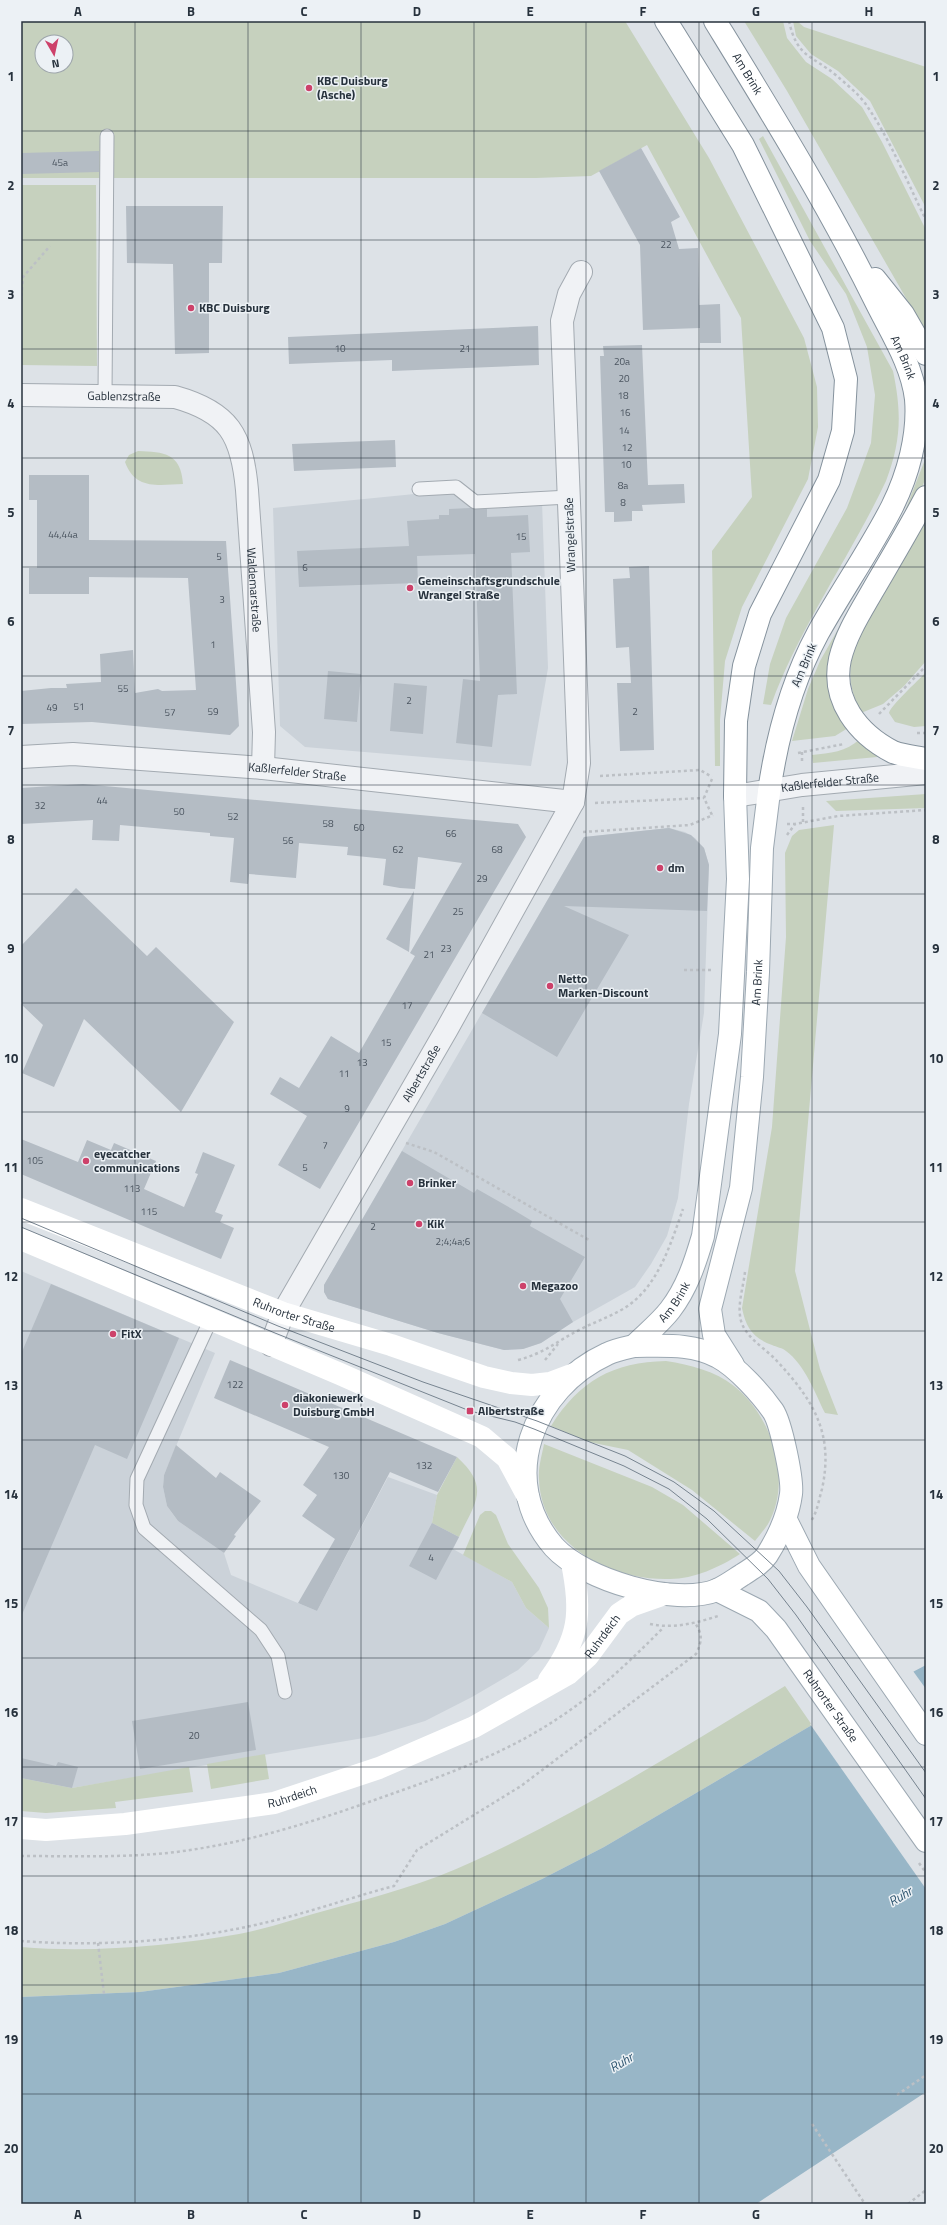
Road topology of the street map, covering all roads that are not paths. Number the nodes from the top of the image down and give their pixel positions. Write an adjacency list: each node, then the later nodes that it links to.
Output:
1 (666, 21): 18 (main road, Am Brink)
2 (715, 21): 4 (main road, Am Brink)
3 (107, 136): 8 (lane)
4 (850, 248): 6 (main road); 17 (main road, Am Brink)
5 (581, 272): 11 (street, Wrangelstraße)
6 (926, 354)
7 (21, 395): 8 (street, Gablenzstraße)
8 (104, 395): 9 (street, Gablenzstraße)
9 (221, 418): 15 (street, Waldemarstraße)
10 (419, 489): 11 (lane)
11 (569, 497): 19 (street, Wrangelstraße)
12 (926, 497): 14 (main road)
13 (21, 757): 15 (street, Kaßlerfelder Straße)
14 (926, 759)
15 (263, 768): 19 (street, Kaßlerfelder Straße)
16 (926, 773): 17 (street, Kaßlerfelder Straße)
17 (769, 792): 18 (street, Kaßlerfelder Straße); 26 (main road, Am Brink)
18 (735, 796): 25 (main road, Am Brink)
19 (573, 802): 22 (street, Albertstraße)
20 (21, 1209): 22 (main road, Ruhrorter Straße)
21 (21, 1239): 23 (main road, Ruhrorter Straße)
22 (283, 1313): 24 (street, Albertstraße); 27 (main road, Ruhrorter Straße)
23 (211, 1319): 24 (main road, Ruhrorter Straße); 34 (lane)
24 (271, 1345): 28 (main road, Ruhrorter Straße)
25 (634, 1346): 26 (main road, Ruhrorter Straße); 27 (main road, Ruhrorter Straße)
26 (736, 1369): 29 (main road, Ruhrorter Straße)
27 (574, 1374): 28 (main road, Ruhrorter Straße)
28 (528, 1498): 30 (main road, Ruhrorter Straße)
29 (786, 1520): 31 (main road, Ruhrorter Straße); 35 (main road)
30 (572, 1563): 32 (main road, Ruhrorter Straße); 33 (main road, Ruhrdeich)
31 (717, 1590): 32 (main road, Ruhrorter Straße); 37 (main road, Ruhrorter Straße)
32 (665, 1594): 33 (main road, Ruhrdeich)
33 (543, 1688): 36 (main road, Ruhrdeich)
34 (285, 1692)
35 (926, 1734)
36 (21, 1828)
37 (926, 1841)

